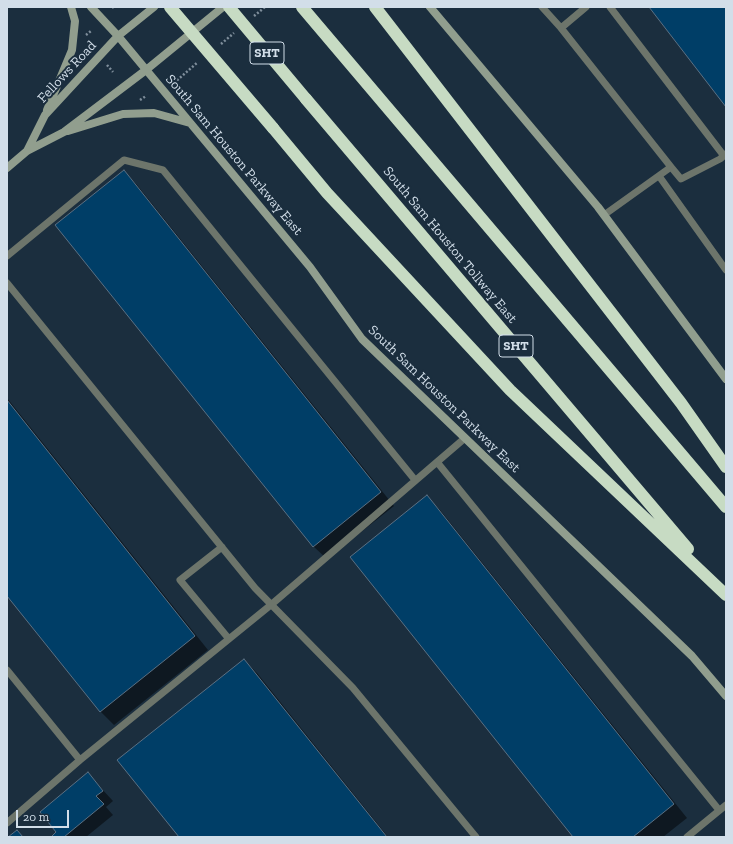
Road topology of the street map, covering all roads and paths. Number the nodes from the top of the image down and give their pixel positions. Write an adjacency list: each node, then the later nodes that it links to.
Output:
1 (71, 7): 18 (main road)
2 (91, 7): 14 (main road, South Sam Houston Parkway East)
3 (154, 7): 14 (main road, Fellows Road)
4 (170, 7): 37 (highway, bridge)
5 (223, 7): 15 (main road, Fellows Road)
6 (229, 7): 37 (highway, South Sam Houston Tollway East / SHT, bridge)
7 (302, 7): 35 (highway)
8 (430, 7): 26 (main road)
9 (542, 7): 13 (lane)
10 (586, 7): 13 (lane)
11 (610, 7): 22 (lane)
12 (378, 11): 33 (highway)
13 (560, 28): 23 (lane)
14 (118, 36): 15 (main road, South Sam Houston Parkway East); 18 (main road, Fellows Road)
15 (146, 70): 19 (main road, South Sam Houston Parkway East); 20 (main road, Fellows Road)
16 (135, 98): 17 (path)
17 (139, 104)
18 (44, 115): 21 (main road, Fellows Road)
19 (190, 123): 20 (main road); 31 (main road, South Sam Houston Parkway East)
20 (64, 132): 21 (main road, Fellows Road)
21 (27, 151): 24 (main road, Fellows Road)
22 (725, 155): 23 (lane)
23 (671, 167): 25 (lane)
24 (7, 168)
25 (659, 176): 26 (lane); 28 (lane)
26 (604, 215): 30 (main road)
27 (7, 256): 34 (lane)
28 (726, 270)
29 (7, 283): 36 (lane)
30 (726, 378)
31 (465, 438): 32 (lane); 41 (main road, South Sam Houston Parkway East)
32 (437, 462): 34 (lane); 44 (lane)
33 (726, 467)
34 (415, 480): 38 (lane)
35 (726, 507)
36 (222, 547): 38 (lane); 39 (lane)
37 (726, 594)
38 (272, 604): 39 (lane); 46 (lane)
39 (229, 640): 42 (lane)
40 (7, 670): 42 (lane)
41 (726, 696)
42 (80, 760): 45 (lane)
43 (726, 805): 44 (lane)
44 (719, 810): 47 (lane)
45 (7, 822)
46 (476, 837)
47 (687, 837)

